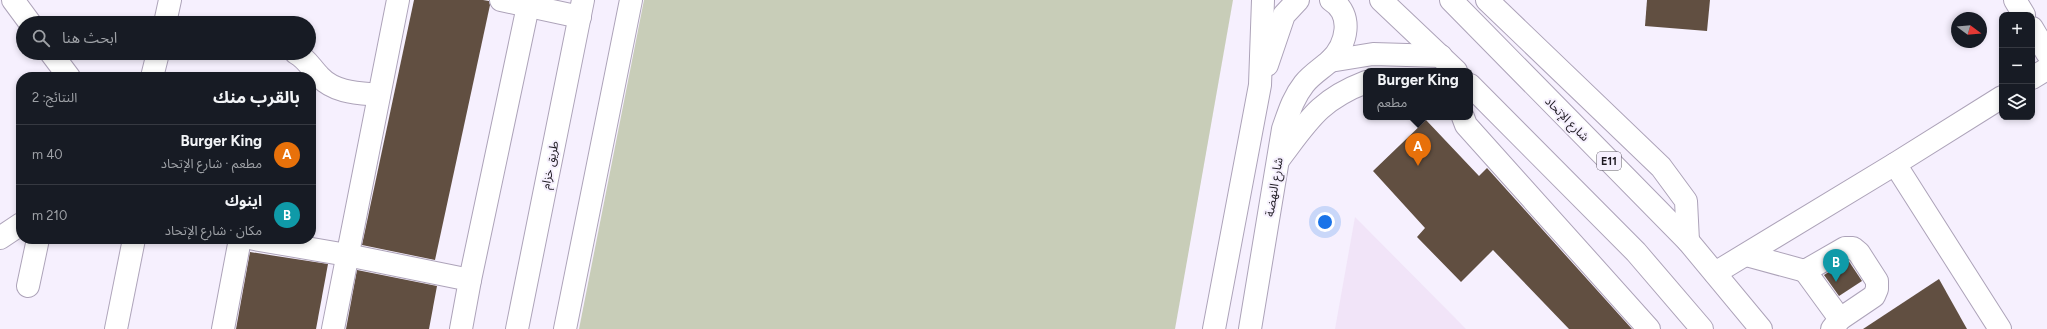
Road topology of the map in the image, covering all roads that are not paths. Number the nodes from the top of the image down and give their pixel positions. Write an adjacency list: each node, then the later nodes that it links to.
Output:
1 (13, 0): 16 (main road)
2 (170, 0): 17 (main road)
3 (398, 0): 32 (main road)
4 (501, 0): 13 (main road)
5 (631, 0): 56 (main road)
6 (1263, 0): 30 (main road)
7 (1298, 0): 30 (main road)
8 (1331, 0): 23 (main road, شارع النهضة)
9 (1381, 0): 24 (main road)
10 (1451, 0): 39 (main road, شارع الإتحاد / E11)
11 (1487, 0): 39 (main road)
12 (2015, 0): 15 (main road)
13 (528, 6): 14 (main road); 48 (main road)
14 (582, 9): 55 (main road, طريق خزام)
15 (2022, 12)
16 (25, 16)
17 (167, 16)
18 (2035, 33): 19 (main road)
19 (2047, 53)
20 (56, 60): 26 (main road)
21 (156, 60): 27 (main road)
22 (307, 60): 32 (main road)
23 (1330, 61): 24 (main road); 35 (main road, شارع النهضة)
24 (1448, 66)
25 (2047, 69): 28 (main road)
26 (65, 72)
27 (153, 72)
28 (2035, 76)
29 (1363, 83): 35 (main road)
30 (1260, 84): 57 (main road)
31 (1473, 87): 60 (main road)
32 (379, 95): 44 (main road)
33 (1999, 99): 36 (main road)
34 (1463, 120): 59 (main road)
35 (1279, 160): 58 (main road, شارع النهضة)
36 (1896, 164): 45 (main road); 62 (main road)
37 (16, 227): 38 (main road)
38 (0, 238)
39 (1688, 241): 47 (main road, شارع الإتحاد / E11)
40 (37, 244): 49 (main road)
41 (133, 244): 51 (main road)
42 (239, 244): 52 (main road)
43 (283, 244): 44 (main road)
44 (347, 255): 48 (main road); 53 (main road)
45 (1746, 255): 46 (main road); 47 (main road)
46 (1805, 271): 50 (main road); 50 (main road)
47 (1715, 273): 61 (main road, شارع الإتحاد / E11)
48 (470, 280): 54 (main road)
49 (28, 286)
50 (1836, 324)
51 (116, 329)
52 (223, 329)
53 (333, 329)
54 (461, 329)
55 (517, 329)
56 (565, 329)
57 (1214, 329)
58 (1250, 329)
59 (1649, 329)
60 (1702, 329)
61 (1761, 329)
62 (2000, 329)

